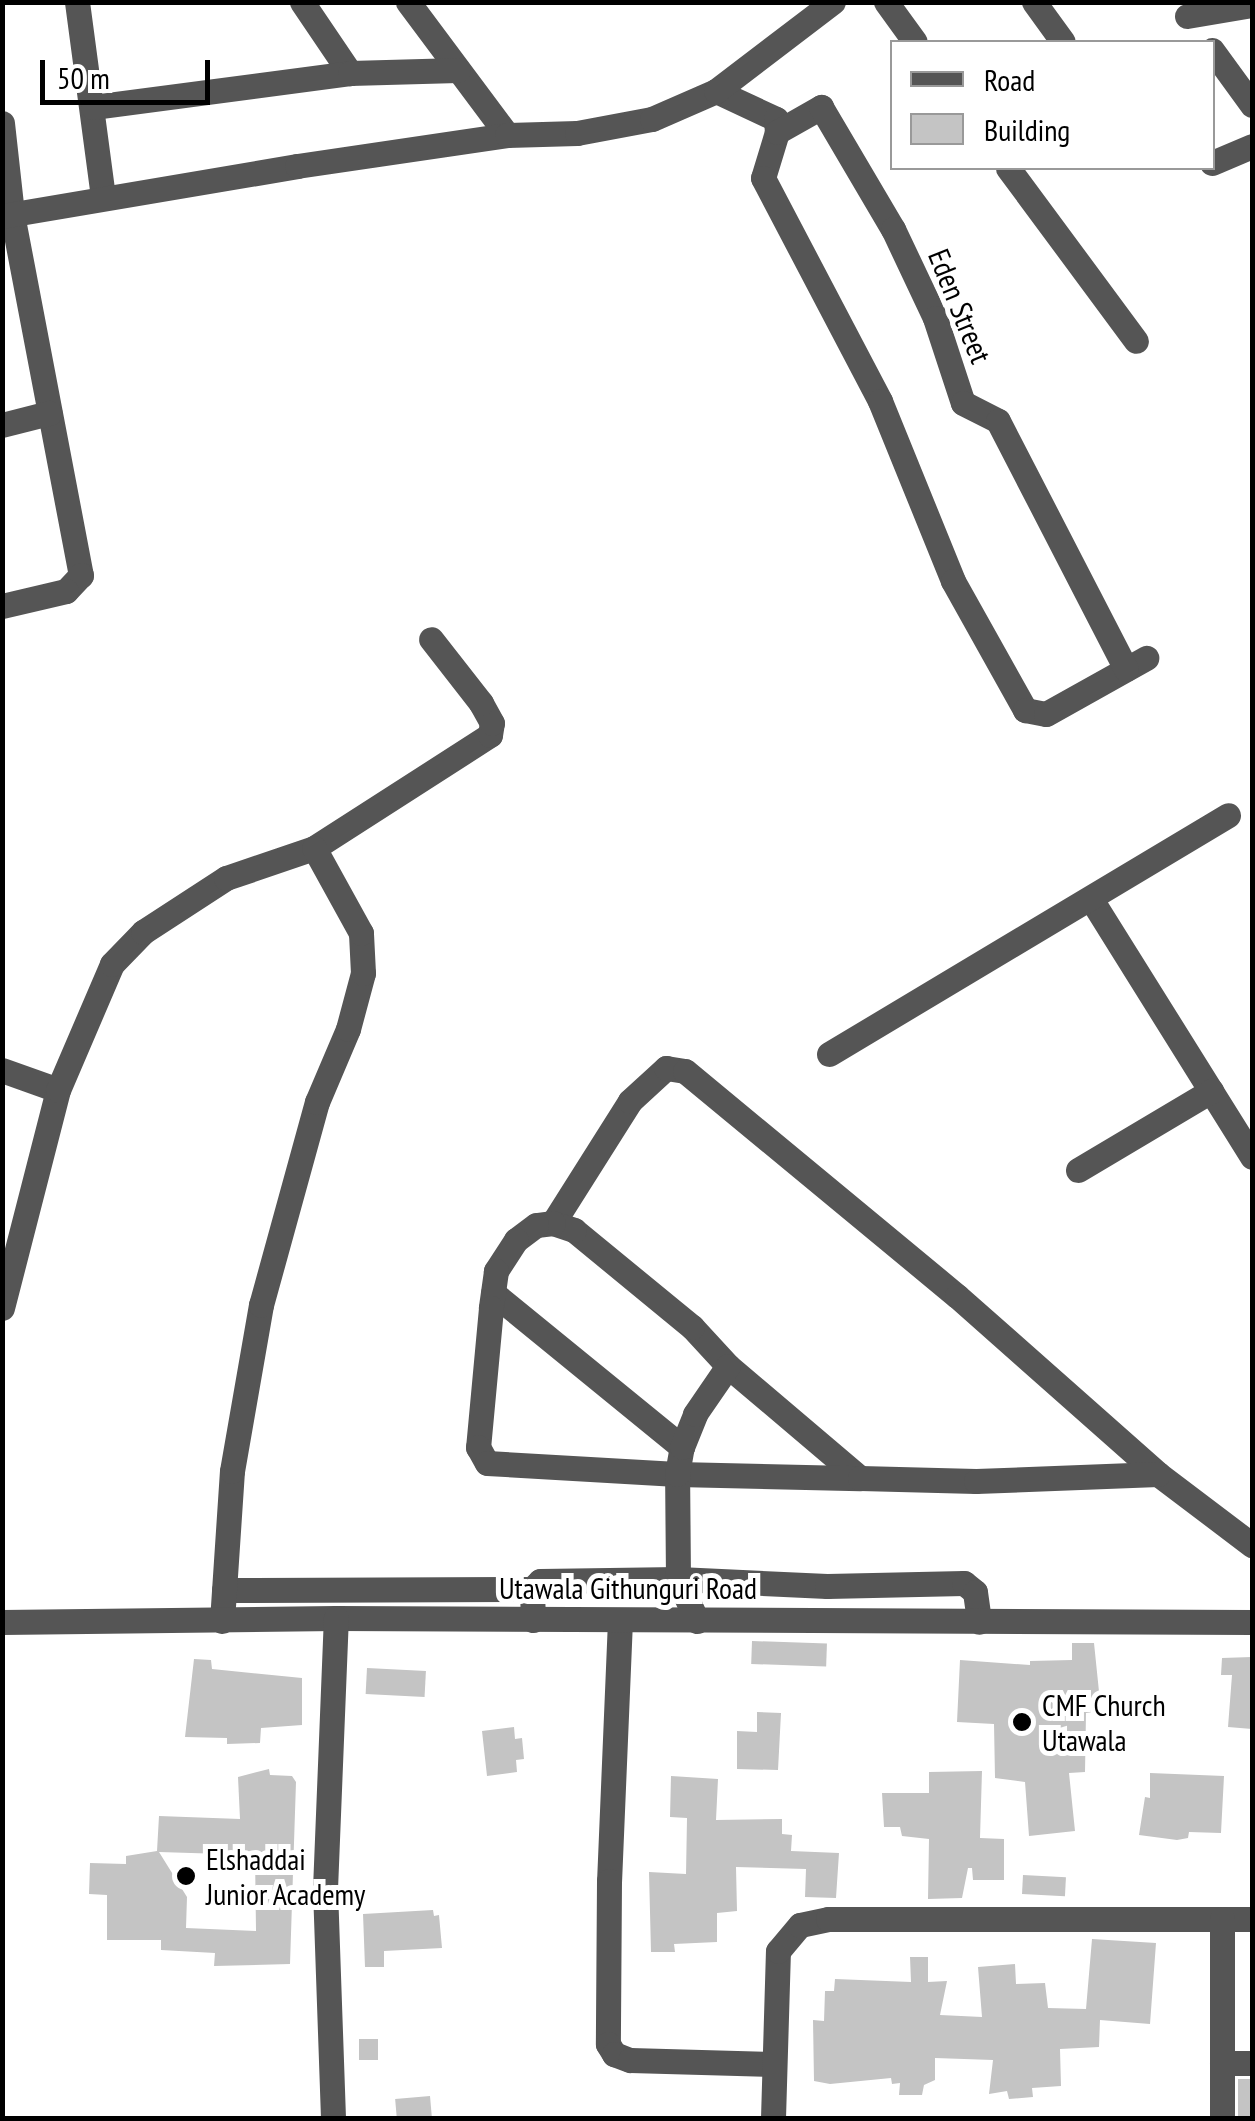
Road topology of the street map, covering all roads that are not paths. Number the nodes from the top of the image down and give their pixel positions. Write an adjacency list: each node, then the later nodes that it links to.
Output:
1 (78, 2): 17 (street)
2 (302, 2): 14 (street)
3 (408, 2): 13 (street)
4 (833, 2): 15 (street)
5 (886, 2): 9 (street)
6 (1034, 2): 10 (street)
7 (1252, 5): 8 (street)
8 (1183, 9): 11 (street)
9 (914, 40)
10 (1062, 40)
11 (1206, 40)
12 (1215, 54): 16 (street)
13 (458, 70): 14 (street); 20 (street)
14 (350, 73): 17 (street)
15 (716, 91): 19 (street); 20 (street)
16 (1252, 106)
17 (94, 107): 24 (street)
18 (2, 123): 25 (street)
19 (777, 132): 19 (street, Eden Street)
20 (508, 136): 24 (street)
21 (1252, 146): 22 (street)
22 (1215, 162)
23 (1009, 170): 26 (street)
24 (103, 197): 25 (street)
25 (7, 215): 27 (street)
26 (1136, 341)
27 (49, 413): 28 (street); 29 (street)
28 (2, 425)
29 (2, 606)
30 (431, 638): 32 (street)
31 (1228, 815): 33 (street)
32 (314, 848): 36 (street); 52 (street)
33 (1090, 899): 34 (street); 37 (street)
34 (828, 1054)
35 (2, 1070): 36 (street)
36 (58, 1090): 42 (street)
37 (1210, 1091): 38 (street); 39 (street)
38 (1252, 1156)
39 (1078, 1170)
40 (553, 1222): 41 (street); 43 (street); 46 (street)
41 (493, 1293): 44 (street); 45 (street)
42 (2, 1308)
43 (728, 1366): 44 (street); 47 (street)
44 (682, 1447): 45 (street)
45 (677, 1474): 47 (street); 49 (street)
46 (1158, 1474): 47 (street); 48 (street)
47 (860, 1478)
48 (1252, 1545)
49 (678, 1579): 50 (street); 51 (street); 57 (street)
50 (827, 1586): 58 (street); 60 (street)
51 (532, 1589): 52 (street); 54 (street)
52 (224, 1590): 56 (street)
53 (336, 1618): 54 (street, Utawala Githunguri Road); 56 (street, Utawala Githunguri Road); 67 (street)
54 (533, 1620): 55 (street, Utawala Githunguri Road)
55 (620, 1620): 57 (street, Utawala Githunguri Road); 66 (street)
56 (222, 1621): 59 (street, Utawala Githunguri Road)
57 (697, 1621): 58 (street, Utawala Githunguri Road)
58 (828, 1621): 60 (street, Utawala Githunguri Road)
59 (2, 1622)
60 (978, 1622): 61 (street, Utawala Githunguri Road)
61 (1252, 1622)
62 (1222, 1919): 63 (street); 64 (street); 66 (street)
63 (1252, 1919)
64 (1222, 2063): 65 (street); 69 (street)
65 (1252, 2063)
66 (774, 2064): 68 (street)
67 (332, 2118)
68 (773, 2118)
69 (1222, 2118)

